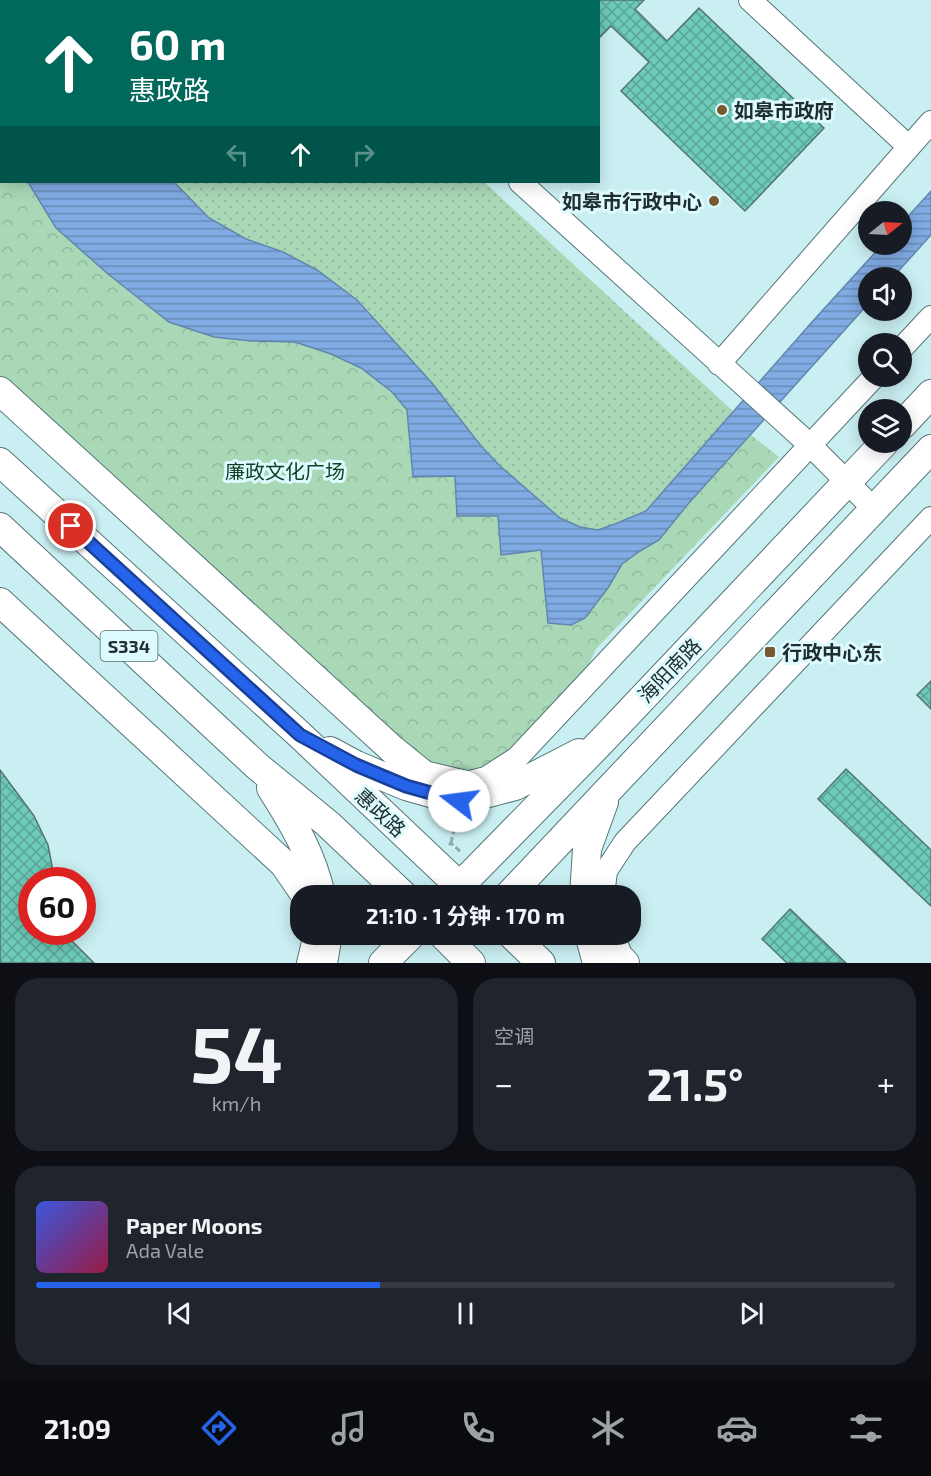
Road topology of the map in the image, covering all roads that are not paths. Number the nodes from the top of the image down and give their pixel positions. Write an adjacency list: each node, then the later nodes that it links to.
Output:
1 (750, 0): 3 (street)
2 (931, 122): 3 (street)
3 (909, 147): 7 (street)
4 (521, 183): 7 (street)
5 (931, 317): 6 (street)
6 (912, 337)
7 (719, 364): 12 (street)
8 (865, 387): 12 (street)
9 (0, 391): 24 (main road)
10 (931, 394): 11 (main road)
11 (912, 414)
12 (810, 446): 16 (street); 24 (street)
13 (931, 449): 17 (main road, 海阳南路)
14 (875, 453): 16 (main road, 海阳南路)
15 (0, 462): 21 (main road, 惠政路 / S334)
16 (848, 483): 17 (street); 22 (main road, 海阳南路)
17 (874, 509): 26 (main road, 海阳南路)
18 (931, 518): 37 (street)
19 (0, 527): 23 (main road, S334)
20 (0, 603): 30 (main road)
21 (300, 735): 22 (main road); 27 (main road, 惠政路 / S334)
22 (600, 742): 25 (main road, 海阳南路)
23 (257, 766): 29 (main road, S334); 31 (main road)
24 (462, 784)
25 (554, 789): 28 (main road); 34 (main road, 海阳南路)
26 (608, 790): 28 (main road, 海阳南路); 36 (main road)
27 (359, 792): 29 (main road); 33 (main road, 惠政路 / S334)
28 (583, 817): 35 (main road, 海阳南路)
29 (328, 824): 32 (main road, S334)
30 (298, 885)
31 (318, 885)
32 (392, 885)
33 (453, 885)
34 (466, 885)
35 (518, 885)
36 (585, 885)
37 (604, 885)
38 (312, 945): 44 (street)
39 (326, 945): 45 (main road)
40 (401, 945): 46 (main road)
41 (523, 945): 47 (main road)
42 (592, 945): 48 (main road)
43 (614, 945): 49 (main road)
44 (308, 963)
45 (323, 963)
46 (382, 963)
47 (542, 963)
48 (597, 963)
49 (625, 963)

